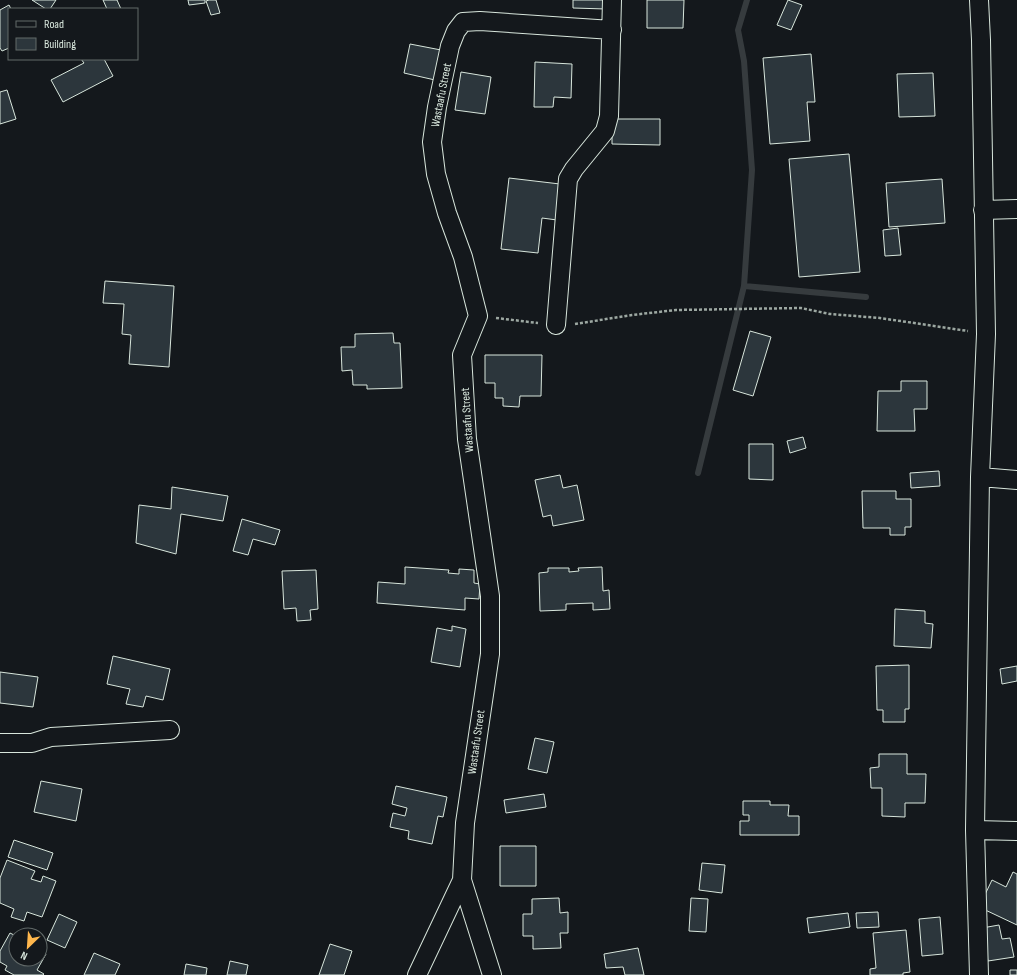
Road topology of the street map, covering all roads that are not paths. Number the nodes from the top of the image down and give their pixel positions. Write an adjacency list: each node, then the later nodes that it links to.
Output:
1 (612, 0): 3 (street)
2 (979, 0): 5 (street)
3 (612, 30): 6 (street); 13 (street, Wastaafu Street)
4 (1017, 208): 5 (street)
5 (983, 210): 7 (street)
6 (556, 325)
7 (980, 477): 8 (street); 11 (street)
8 (1017, 480)
9 (170, 730): 10 (street)
10 (0, 743)
11 (975, 830): 12 (street); 16 (street)
12 (1017, 831)
13 (462, 880): 14 (street); 15 (street, Wastaafu Street)
14 (417, 975)
15 (492, 975)
16 (979, 975)

